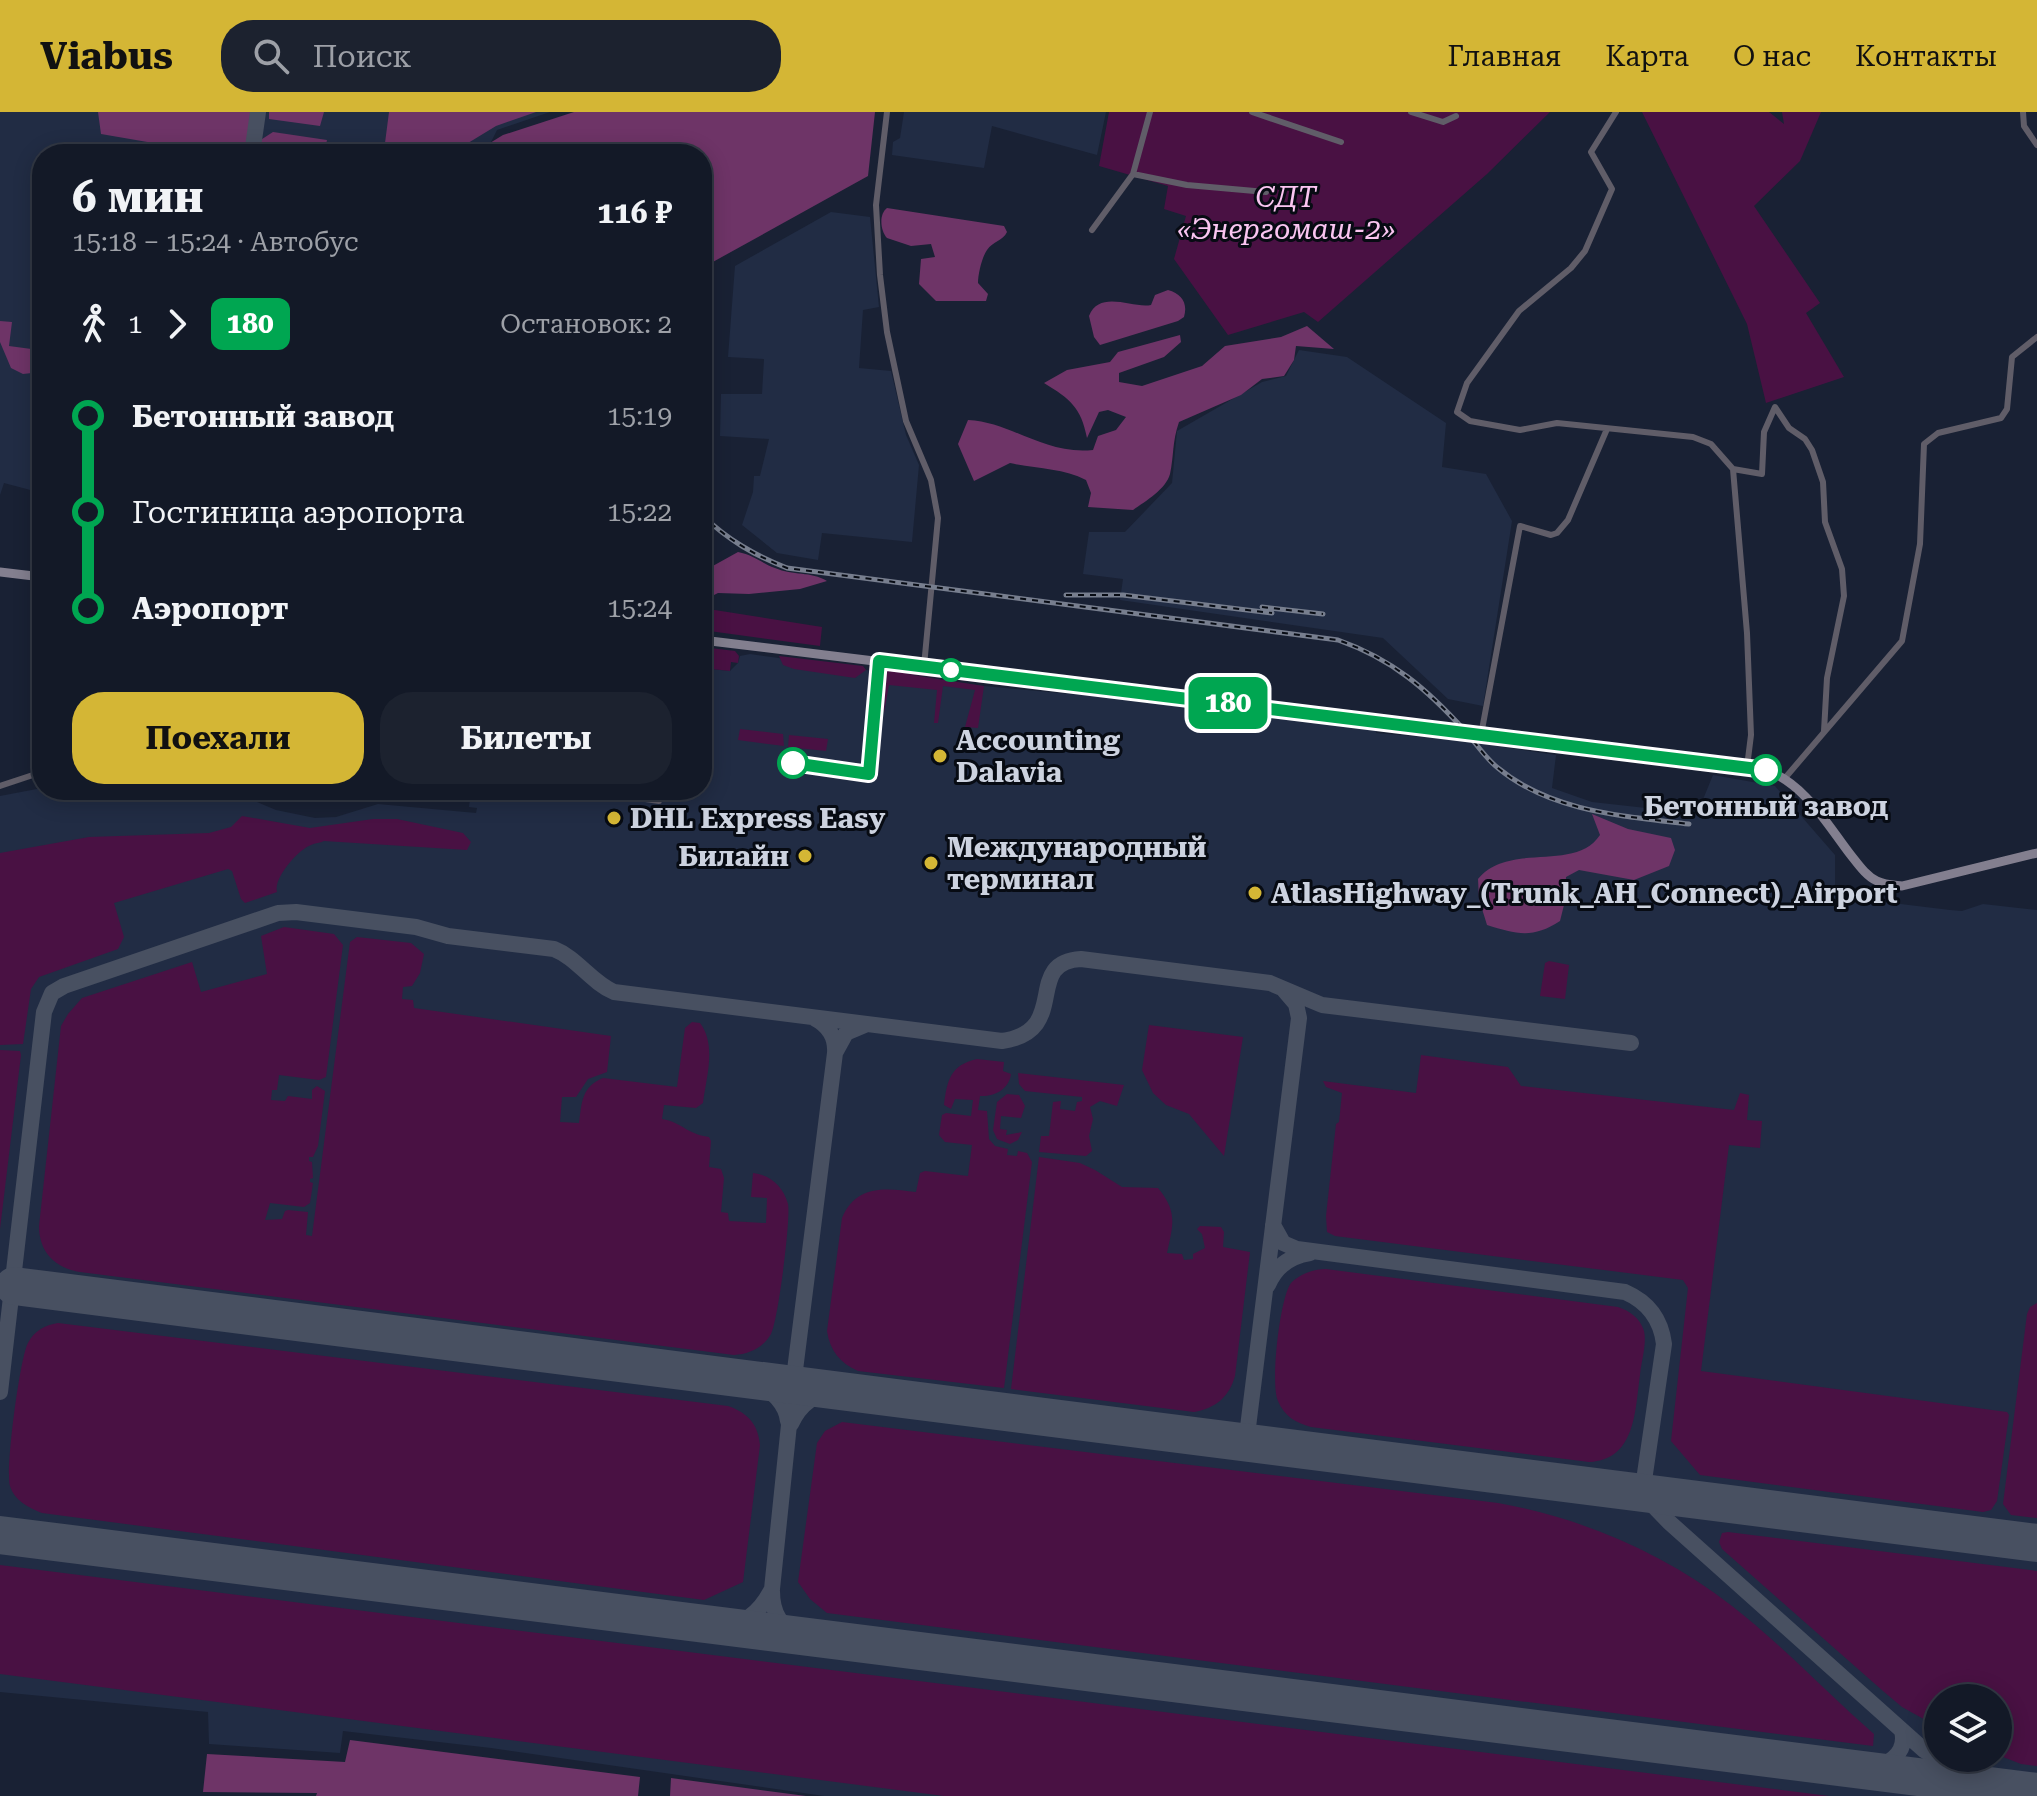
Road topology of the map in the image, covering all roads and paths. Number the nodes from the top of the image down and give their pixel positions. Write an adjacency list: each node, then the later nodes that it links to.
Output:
1 (887, 112): 19 (street)
2 (1150, 112): 10 (street)
3 (1252, 112): 9 (street)
4 (1411, 112): 7 (street)
5 (1616, 112): 14 (street)
6 (2023, 112): 8 (street)
7 (1456, 116)
8 (2035, 140)
9 (1341, 142)
10 (1133, 174): 11 (street); 12 (street)
11 (1266, 192)
12 (1092, 230)
13 (2037, 337): 20 (street)
14 (1607, 429): 15 (street); 21 (street)
15 (1733, 469): 20 (street); 22 (street)
16 (0, 572): 17 (main road)
17 (32, 576)
18 (712, 641): 19 (main road)
19 (924, 666): 21 (main road)
20 (1824, 731): 24 (street)
21 (1481, 735): 22 (main road)
22 (1747, 767): 24 (main road)
23 (32, 775): 25 (street)
24 (1785, 778): 26 (main road)
25 (0, 786)
26 (2037, 853)

